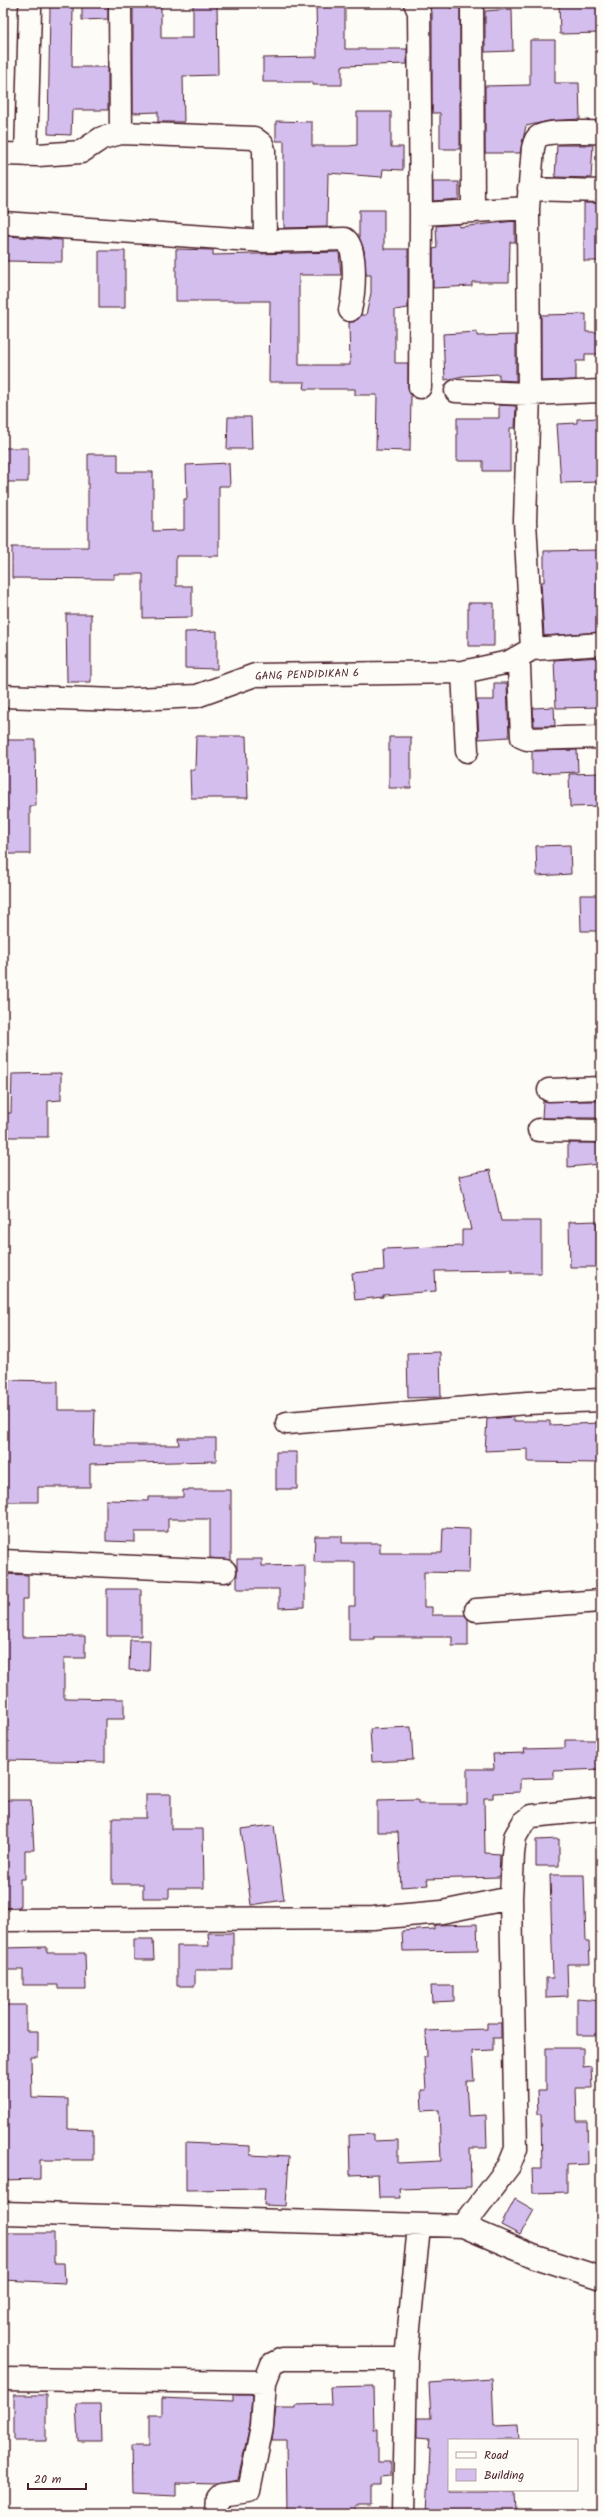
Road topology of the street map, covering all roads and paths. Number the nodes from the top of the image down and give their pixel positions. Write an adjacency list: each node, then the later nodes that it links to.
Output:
1 (120, 3): 6 (street)
2 (415, 3): 12 (street)
3 (472, 3): 11 (street)
4 (30, 9): 8 (street)
5 (601, 132): 10 (street)
6 (121, 133): 8 (street); 14 (street)
7 (3, 154): 8 (street)
8 (26, 155)
9 (601, 191): 10 (street)
10 (529, 199): 11 (street); 19 (street)
11 (473, 211): 12 (street)
12 (421, 214): 16 (street)
13 (3, 224): 14 (street)
14 (265, 241): 15 (street)
15 (350, 310)
16 (420, 387)
17 (456, 391): 19 (street)
18 (601, 391): 19 (street)
19 (528, 394): 21 (street)
20 (601, 644): 21 (street, GANG PENDIDIKAN 6)
21 (524, 653): 22 (street, GANG PENDIDIKAN 6); 24 (street)
22 (463, 672): 23 (street, GANG PENDIDIKAN 6); 25 (street)
23 (3, 696)
24 (601, 737)
25 (467, 751)
26 (601, 1088): 27 (street)
27 (549, 1090)
28 (539, 1130): 29 (street)
29 (601, 1131)
30 (601, 1400): 31 (street)
31 (287, 1423)
32 (3, 1561): 33 (street)
33 (225, 1571)
34 (601, 1601): 35 (street)
35 (476, 1610)
36 (601, 1809): 37 (street)
37 (512, 1898): 38 (street); 41 (street)
38 (3, 1920)
39 (3, 2213): 40 (street)
40 (419, 2226): 41 (street); 43 (street)
41 (463, 2226): 42 (street)
42 (601, 2278)
43 (406, 2359): 45 (street); 47 (street)
44 (3, 2379): 45 (street)
45 (265, 2382): 46 (street)
46 (218, 2514)
47 (403, 2514)

